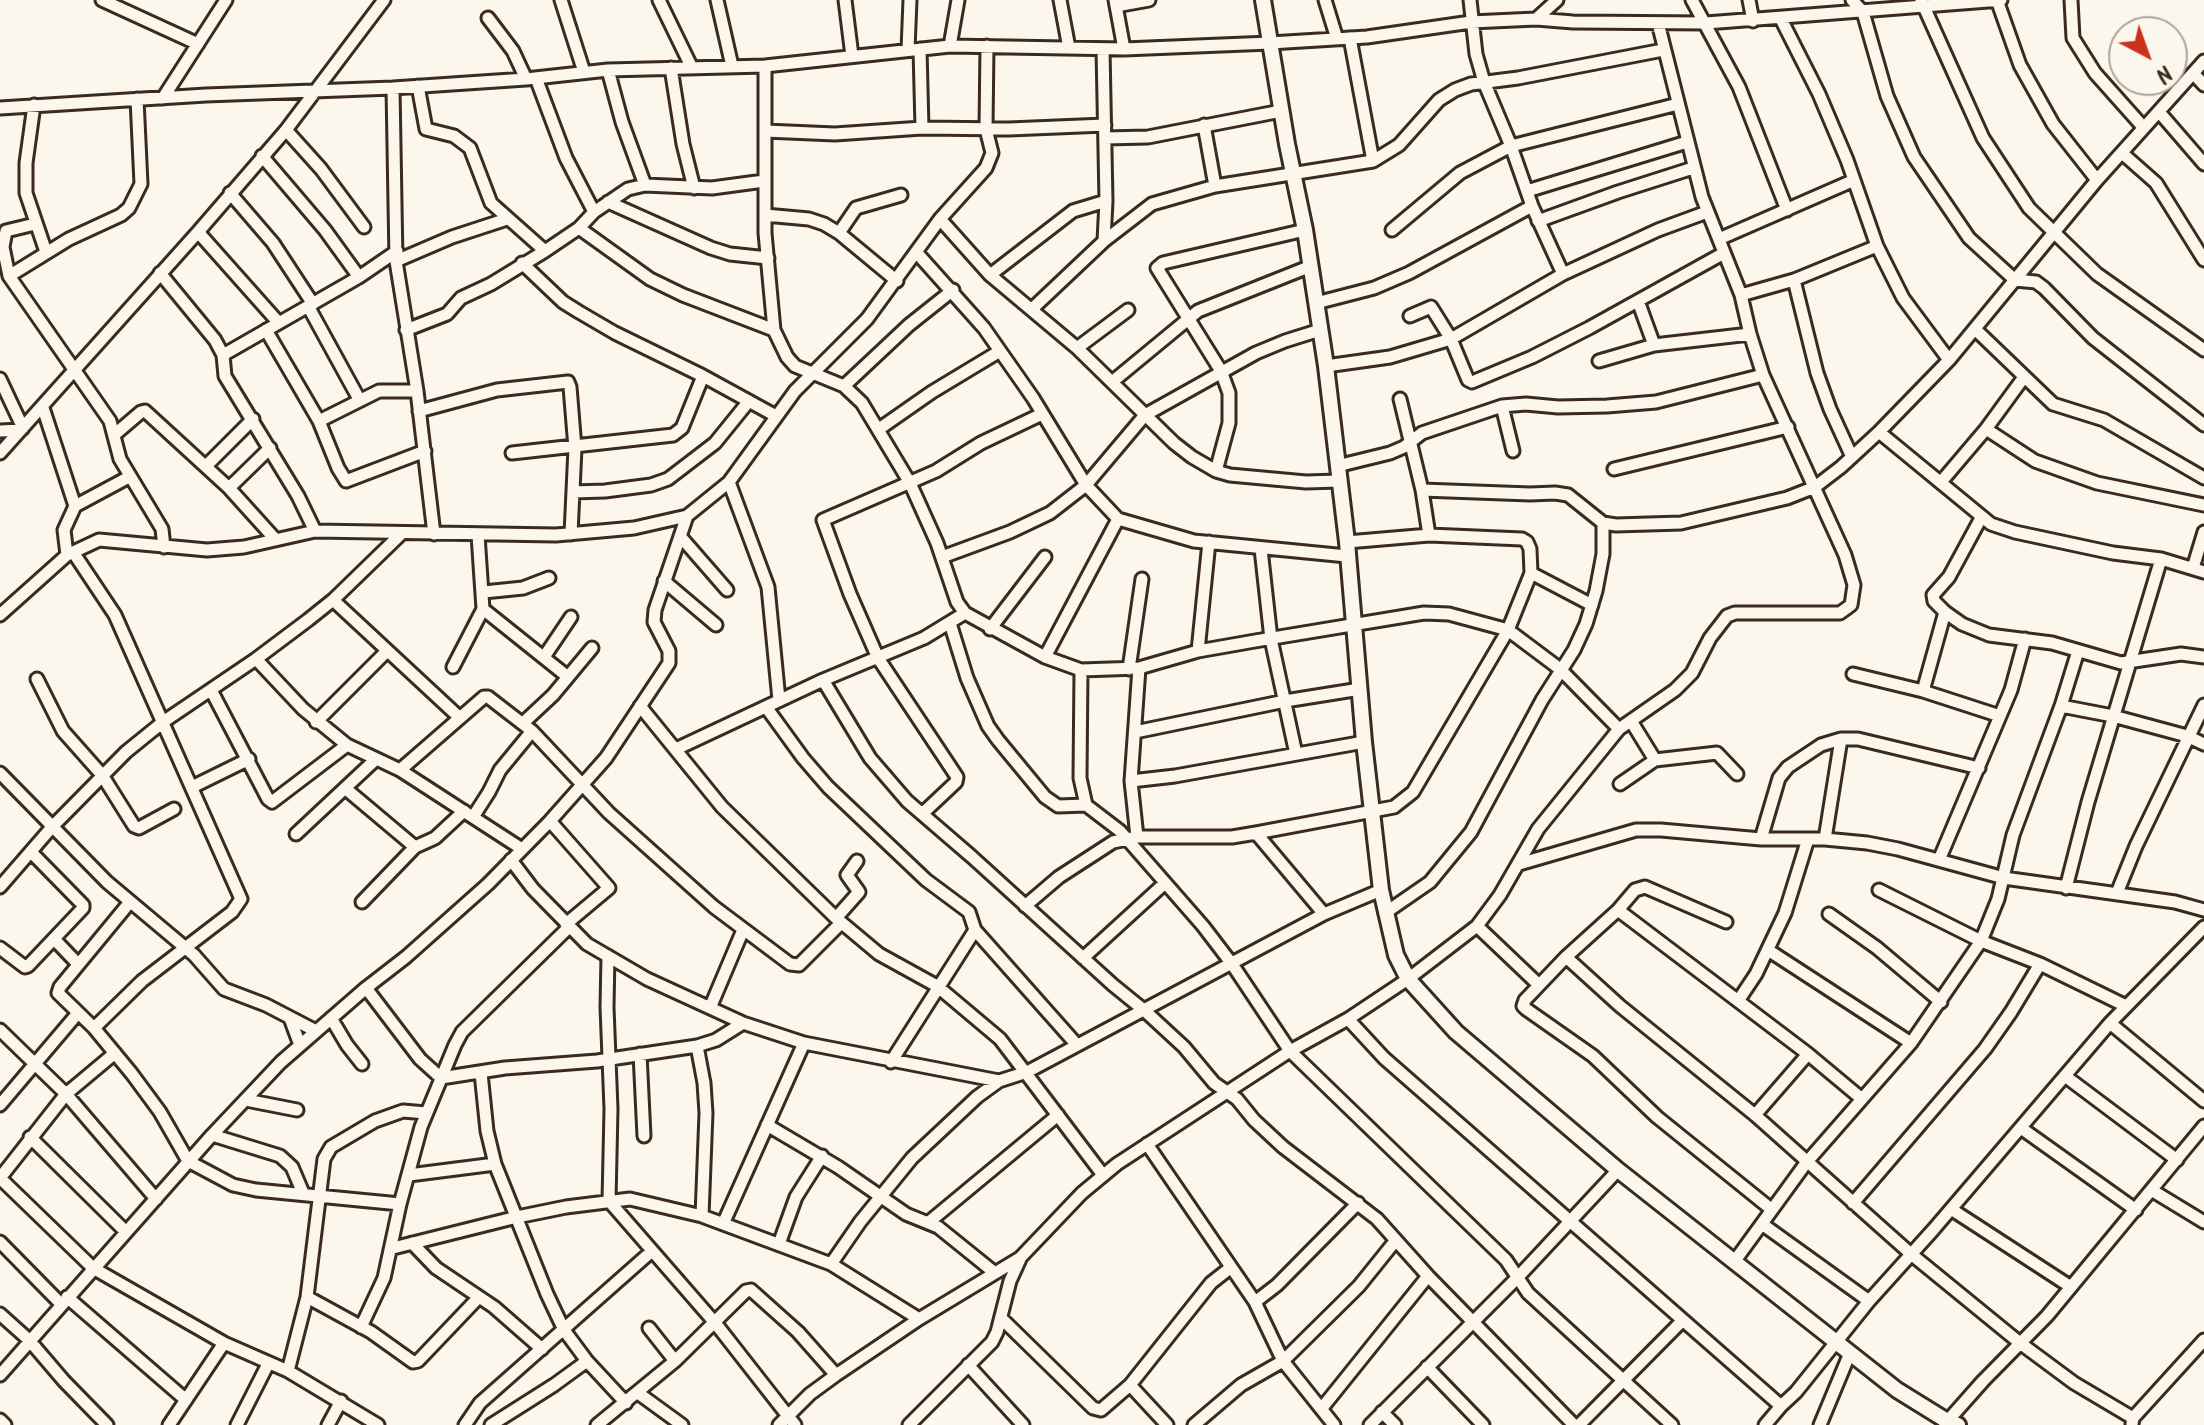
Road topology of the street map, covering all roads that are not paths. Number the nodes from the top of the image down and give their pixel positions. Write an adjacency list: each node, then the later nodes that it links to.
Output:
1 (102, 0): 33 (street)
2 (226, 0): 33 (street)
3 (384, 0): 55 (street)
4 (561, 0): 48 (street)
5 (659, 0): 43 (street)
6 (717, 0): 44 (street)
7 (845, 0): 41 (street)
8 (910, 0): 37 (street)
9 (958, 0): 34 (street)
10 (1060, 0): 36 (street)
11 (1149, 0): 21 (street)
12 (1263, 0): 32 (street)
13 (1325, 0): 31 (street)
14 (1470, 0): 28 (street)
15 (1557, 0): 25 (street)
16 (1692, 0): 30 (street)
17 (1749, 0): 27 (street)
18 (1852, 0): 23 (street)
19 (1999, 0): 22 (street); 79 (street)
20 (2071, 0): 66 (street)
21 (1115, 3): 39 (street)
22 (1923, 4): 23 (street); 103 (street)
23 (1863, 12): 26 (street); 124 (street)
24 (488, 18): 50 (street)
25 (1536, 19): 28 (street); 29 (street)
26 (1781, 19): 27 (street); 81 (street)
27 (1753, 21): 30 (street)
28 (1471, 22): 31 (street); 51 (street)
29 (1658, 23): 30 (street); 40 (street)
30 (1706, 23): 91 (street)
31 (1343, 38): 32 (street); 75 (street)
32 (1270, 43): 39 (street); 61 (street)
33 (198, 44): 56 (street)
34 (950, 46): 35 (street); 37 (street)
35 (987, 46): 36 (street); 67 (street)
36 (1069, 48): 38 (street)
37 (914, 49): 41 (street); 65 (street)
38 (1103, 49): 39 (street); 63 (street)
39 (1124, 49)
40 (1663, 50): 51 (street); 58 (street)
41 (852, 56): 45 (street)
42 (2204, 61): 49 (street)
43 (691, 66): 44 (street); 46 (street)
44 (732, 66): 45 (street)
45 (765, 66): 69 (street)
46 (671, 68): 47 (street); 84 (street)
47 (608, 70): 48 (street); 82 (street)
48 (584, 72): 50 (street)
49 (2193, 73): 52 (street); 62 (street)
50 (531, 78): 53 (street); 92 (street)
51 (1484, 82): 72 (street); 75 (street)
52 (2204, 85)
53 (418, 86): 54 (street); 95 (street)
54 (393, 88): 55 (street); 113 (street)
55 (316, 90): 56 (street); 68 (street)
56 (163, 98): 57 (street)
57 (137, 99): 59 (street); 110 (street)
58 (1678, 104): 71 (street); 72 (street)
59 (34, 105): 60 (street); 98 (street)
60 (0, 108)
61 (1281, 111): 64 (street); 78 (street)
62 (2160, 113): 66 (street); 76 (street)
63 (1105, 125): 67 (street); 70 (street)
64 (1204, 125): 70 (street); 83 (street)
65 (922, 128): 67 (street); 69 (street)
66 (2144, 128): 73 (street)
67 (986, 129): 96 (street)
68 (286, 130): 74 (street); 99 (street)
69 (765, 131): 80 (street)
70 (1105, 138): 88 (street)
71 (1687, 142): 77 (street); 85 (street)
72 (1511, 146): 85 (street); 102 (street)
73 (2122, 153): 79 (street); 115 (street)
74 (262, 156): 86 (street); 122 (street)
75 (1373, 161): 78 (street)
76 (2204, 164)
77 (1693, 168): 93 (street); 97 (street)
78 (1293, 174): 83 (street); 101 (street)
79 (2097, 180): 103 (street)
80 (764, 181): 84 (street); 94 (street)
81 (1852, 181): 91 (street); 108 (street)
82 (645, 185): 84 (street); 89 (street)
83 (1215, 186): 107 (street)
84 (694, 188)
85 (1527, 191): 90 (street)
86 (230, 193): 104 (street); 130 (street)
87 (901, 195): 105 (street)
88 (1106, 201): 107 (street); 120 (street)
89 (608, 202): 92 (street); 114 (street)
90 (1532, 206): 97 (street); 129 (street)
91 (1787, 210): 106 (street)
92 (594, 212): 100 (street)
93 (1707, 212): 106 (street); 119 (street)
94 (765, 215): 105 (street); 114 (street)
95 (507, 219): 109 (street); 113 (street)
96 (940, 219): 111 (street); 120 (street)
97 (1538, 221): 119 (street)
98 (35, 224): 110 (street); 121 (street)
99 (364, 227)
100 (579, 228): 109 (street); 138 (street)
101 (1305, 230): 117 (street); 134 (street)
102 (1392, 230)
103 (2055, 231): 124 (street); 145 (street)
104 (198, 232): 118 (street); 135 (street)
105 (839, 233): 125 (street)
106 (1719, 239): 112 (street)
107 (1104, 241): 131 (street)
108 (1877, 246): 123 (street); 148 (street)
109 (545, 251): 116 (street)
110 (46, 252): 121 (street)
111 (917, 253): 125 (street); 126 (street)
112 (1724, 253): 127 (street); 128 (street)
113 (396, 256): 122 (street); 137 (street)
114 (768, 258): 138 (street)
115 (2204, 260)
116 (522, 263): 137 (street); 155 (street)
117 (1311, 266): 129 (street); 134 (street)
118 (160, 273): 147 (street); 151 (street)
119 (1563, 274): 142 (street)
120 (990, 275): 131 (street)
121 (9, 276): 151 (street)
122 (359, 277): 130 (street)
123 (1794, 280): 127 (street); 187 (street)
124 (2015, 280): 140 (street); 172 (street)
125 (897, 281): 153 (street)
126 (953, 290): 146 (street); 159 (street)
127 (1741, 295): 141 (street)
128 (1638, 301): 142 (street); 143 (street)
129 (1316, 303): 139 (street)
130 (311, 305): 135 (street); 161 (street)
131 (1032, 309): 144 (street)
132 (1128, 310): 144 (street)
133 (1410, 316): 142 (street)
134 (1186, 318): 152 (street); 158 (street)
135 (278, 322): 136 (street)
136 (266, 330): 147 (street); 171 (street)
137 (406, 330): 160 (street)
138 (774, 330): 153 (street)
139 (1320, 330): 150 (street); 152 (street)
140 (1976, 330): 148 (street); 156 (street)
141 (1750, 334): 143 (street); 154 (street)
142 (1451, 339): 150 (street)
143 (1654, 345): 149 (street)
144 (1077, 348): 158 (street)
145 (2204, 350)
146 (1000, 351): 167 (street); 175 (street)
147 (223, 355): 170 (street)
148 (1949, 360): 178 (street)
149 (1599, 361)
150 (1326, 366): 189 (street)
151 (75, 371): 165 (street); 179 (street)
152 (1221, 371): 168 (street); 191 (street)
153 (815, 372): 159 (street); 169 (street)
154 (1763, 375): 164 (street); 173 (street)
155 (703, 376): 163 (street); 182 (street)
156 (2024, 377): 176 (street); 193 (street)
157 (0, 379): 174 (street)
158 (1112, 382): 168 (street)
159 (844, 386): 175 (street)
160 (417, 391): 161 (street); 166 (street)
161 (359, 399): 171 (street)
162 (1400, 399): 180 (street)
163 (749, 401): 169 (street); 202 (street)
164 (1502, 406): 180 (street); 184 (street)
165 (43, 408): 174 (street); 204 (street)
166 (419, 411): 182 (street); 183 (street)
167 (1042, 414): 197 (street); 198 (street)
168 (1145, 415): 191 (street); 198 (street)
169 (776, 416): 195 (street)
170 (253, 419): 181 (street); 188 (street)
171 (319, 421): 183 (street)
172 (2204, 425)
173 (1788, 427): 190 (street); 199 (street)
174 (22, 429): 177 (street); 185 (street)
175 (879, 429): 197 (street)
176 (1986, 429): 196 (street); 203 (street)
177 (0, 431)
178 (1879, 432): 187 (street); 196 (street)
179 (114, 435): 188 (street); 192 (street)
180 (1409, 444): 189 (street); 201 (street)
181 (270, 448): 200 (street); 209 (street)
182 (575, 448): 186 (street); 202 (street)
183 (425, 451): 212 (street)
184 (1513, 451)
185 (0, 453)
186 (512, 453)
187 (1852, 457): 199 (street)
188 (206, 466): 200 (street)
189 (1337, 466): 194 (street)
190 (1614, 469)
191 (1216, 471): 194 (street)
192 (129, 477): 204 (street); 219 (street)
193 (2204, 478)
194 (1338, 481): 221 (street)
195 (729, 482): 205 (street); 268 (street)
196 (1941, 482): 206 (street)
197 (910, 483): 223 (street); 254 (street)
198 (1086, 485): 207 (street); 223 (street)
199 (1815, 487): 208 (street); 277 (street)
200 (229, 488): 217 (street)
201 (1422, 490): 208 (street); 215 (street)
202 (573, 492): 213 (street)
203 (2204, 505)
204 (75, 506): 222 (street)
205 (687, 516): 213 (street); 216 (street)
206 (1981, 518): 225 (street); 236 (street)
207 (1118, 519): 218 (street); 252 (street)
208 (1603, 523): 234 (street)
209 (315, 531): 211 (street); 217 (street)
210 (2204, 532): 226 (street)
211 (402, 533): 212 (street); 233 (street)
212 (434, 534): 214 (street)
213 (571, 534): 214 (street)
214 (478, 535): 232 (street)
215 (1429, 535): 221 (street); 227 (street)
216 (680, 536): 230 (street); 231 (street)
217 (275, 539): 219 (street)
218 (1209, 542): 220 (street); 249 (street)
219 (164, 547): 222 (street)
220 (1261, 549): 221 (street); 245 (street)
221 (1347, 549): 242 (street)
222 (70, 554): 238 (street); 278 (street)
223 (942, 557): 237 (street)
224 (1045, 557): 243 (street)
225 (2161, 559): 226 (street); 256 (street)
226 (2198, 570)
227 (1531, 573): 234 (street); 244 (street)
228 (549, 578): 232 (street)
229 (1142, 579): 258 (street)
230 (664, 581): 241 (street); 271 (street)
231 (727, 590)
232 (484, 592): 235 (street)
233 (333, 600): 248 (street); 255 (street)
234 (1592, 605): 259 (street)
235 (483, 609): 251 (street); 257 (street)
236 (1945, 612): 246 (street); 267 (street)
237 (965, 613): 240 (street); 243 (street)
238 (0, 615)
239 (571, 617): 251 (street)
240 (950, 623): 254 (street); 303 (street)
241 (716, 625)
242 (1354, 626): 244 (street); 245 (street); 265 (street)
243 (990, 629): 252 (street)
244 (1508, 630): 259 (street); 305 (street)
245 (1271, 639): 249 (street); 269 (street)
246 (2025, 639): 250 (street); 274 (street)
247 (592, 648): 262 (street)
248 (387, 651): 276 (street); 279 (street)
249 (1198, 651): 258 (street)
250 (2078, 651): 256 (street); 272 (street)
251 (544, 657): 262 (street)
252 (1045, 657): 260 (street)
253 (2204, 657): 256 (street)
254 (878, 658): 264 (street); 307 (street)
255 (256, 659): 266 (street); 279 (street)
256 (2131, 663): 275 (street)
257 (453, 667)
258 (1134, 669): 260 (street); 282 (street)
259 (1560, 669): 281 (street); 335 (street)
260 (1081, 670): 303 (street)
261 (1853, 674): 267 (street)
262 (568, 677): 280 (street)
263 (37, 679): 297 (street)
264 (823, 680): 268 (street); 307 (street)
265 (1360, 689): 269 (street); 285 (street)
266 (211, 690): 278 (street); 290 (street)
267 (1923, 691): 274 (street)
268 (779, 700): 273 (street)
269 (1285, 701): 282 (street); 289 (street)
270 (2204, 705): 283 (street)
271 (640, 706): 288 (street); 300 (street)
272 (2061, 706): 275 (street); 323 (street)
273 (766, 707): 288 (street); 344 (street)
274 (2000, 716): 293 (street)
275 (2113, 716): 283 (street); 326 (street)
276 (460, 718): 280 (street); 294 (street)
277 (1631, 721): 281 (street); 292 (street)
278 (163, 722): 297 (street); 301 (street)
279 (316, 722): 287 (street)
280 (528, 727): 300 (street); 306 (street)
281 (1619, 729): 322 (street)
282 (1135, 732): 298 (street)
283 (2187, 736): 286 (street); 329 (street)
284 (1841, 739): 293 (street); 313 (street); 315 (street)
285 (1364, 742): 289 (street); 305 (street)
286 (2204, 744)
287 (347, 745): 290 (street); 291 (street)
288 (676, 749): 338 (street)
289 (1296, 754): 298 (street)
290 (249, 759): 301 (street)
291 (375, 760): 294 (street); 302 (street)
292 (1655, 760): 296 (street); 299 (street)
293 (1979, 768): 320 (street)
294 (400, 770): 306 (street)
295 (0, 773): 309 (street)
296 (1737, 774)
297 (102, 775): 304 (street); 309 (street)
298 (1131, 781): 312 (street)
299 (1620, 784)
300 (583, 785): 308 (street); 343 (street)
301 (192, 787): 348 (street)
302 (346, 789): 311 (street); 316 (street)
303 (1086, 805): 312 (street)
304 (174, 809)
305 (1373, 811): 310 (street); 327 (street)
306 (468, 814): 316 (street); 317 (street)
307 (922, 814): 332 (street)
308 (550, 821): 317 (street); 340 (street)
309 (52, 827): 318 (street); 330 (street)
310 (1256, 833): 312 (street); 336 (street)
311 (296, 834)
312 (1132, 838): 325 (street); 332 (street)
313 (1761, 839): 314 (street); 322 (street)
314 (1808, 839): 315 (street); 349 (street)
315 (1825, 839): 320 (street)
316 (415, 847): 331 (street)
317 (522, 849): 319 (street)
318 (31, 852): 324 (street); 345 (street)
319 (511, 860): 340 (street); 359 (street)
320 (1939, 860): 323 (street)
321 (857, 861): 338 (street)
322 (1519, 864): 341 (street)
323 (2004, 878): 326 (street); 346 (street)
324 (2, 881)
325 (1165, 883): 352 (street); 354 (street)
326 (2066, 888): 329 (street)
327 (1381, 890): 335 (street); 336 (street)
328 (1879, 890): 346 (street)
329 (2117, 893): 334 (street)
330 (130, 902): 348 (street); 353 (street)
331 (362, 902)
332 (1025, 906): 352 (street)
333 (1618, 910): 339 (street); 351 (street); 360 (street)
334 (2204, 910)
335 (1385, 913): 356 (street)
336 (1324, 914): 354 (street)
337 (1829, 914): 361 (street)
338 (838, 920): 343 (street); 358 (street)
339 (1726, 922)
340 (568, 926): 350 (street); 390 (street)
341 (1477, 926): 356 (street); 357 (street)
342 (2204, 927): 362 (street)
343 (743, 930): 363 (street)
344 (975, 930): 358 (street); 377 (street)
345 (55, 940): 347 (street); 353 (street)
346 (1981, 941): 355 (street); 361 (street)
347 (0, 948)
348 (184, 948): 366 (street); 371 (street)
349 (1768, 950): 360 (street); 375 (street)
350 (608, 956): 363 (street); 383 (street)
351 (1566, 957): 357 (street); 401 (street)
352 (1083, 958): 364 (street)
353 (78, 964): 365 (street)
354 (1232, 964): 364 (street); 379 (street)
355 (2040, 964): 362 (street); 426 (street)
356 (1408, 979): 368 (street); 415 (street)
357 (1539, 985): 428 (street)
358 (937, 986): 385 (street); 387 (street)
359 (366, 988): 367 (street); 390 (street)
360 (1738, 1001): 382 (street)
361 (1941, 1002): 375 (street)
362 (2126, 1006): 370 (street)
363 (710, 1008): 369 (street)
364 (1145, 1011): 377 (street); 392 (street)
365 (78, 1013): 371 (street); 384 (street)
366 (290, 1018): 373 (street); 376 (street)
367 (331, 1018): 373 (street); 386 (street)
368 (1348, 1019): 379 (street); 434 (street)
369 (743, 1023): 374 (street); 378 (street)
370 (2110, 1023): 389 (street); 396 (street)
371 (94, 1028): 380 (street)
372 (0, 1030): 384 (street)
373 (316, 1031): 376 (street)
374 (804, 1043): 385 (street); 402 (street)
375 (1911, 1043): 394 (street)
376 (300, 1045): 395 (street)
377 (1077, 1045): 387 (street)
378 (697, 1046): 381 (street); 431 (street)
379 (1290, 1051): 392 (street); 453 (street)
380 (115, 1053): 393 (street); 412 (street)
381 (640, 1054): 383 (street); 406 (street)
382 (1808, 1054): 394 (street); 401 (street)
383 (610, 1059): 388 (street); 424 (street)
384 (35, 1062): 393 (street); 397 (street)
385 (891, 1062): 391 (street)
386 (362, 1064)
387 (1027, 1072): 391 (street); 400 (street)
388 (481, 1073): 390 (street); 414 (street)
389 (2065, 1076): 404 (street); 411 (street)
390 (441, 1078): 399 (street)
391 (999, 1081): 422 (street)
392 (1227, 1092): 409 (street); 425 (street)
393 (66, 1094): 407 (street); 423 (street)
394 (1862, 1099): 413 (street)
395 (246, 1100): 398 (street); 405 (street)
396 (2204, 1101)
397 (0, 1105)
398 (297, 1110)
399 (426, 1113): 416 (street); 421 (street)
400 (1058, 1115): 417 (street); 433 (street)
401 (1755, 1115): 413 (street)
402 (767, 1125): 410 (street); 436 (street)
403 (2204, 1126): 408 (street)
404 (2021, 1128): 429 (street); 430 (street)
405 (212, 1135): 412 (street); 420 (street)
406 (644, 1136)
407 (30, 1137): 418 (street); 438 (street)
408 (2200, 1140): 411 (street)
409 (1147, 1144): 417 (street); 450 (street)
410 (822, 1156): 422 (street); 442 (street)
411 (2177, 1160): 419 (street)
412 (188, 1161): 420 (street); 423 (street)
413 (1806, 1163): 426 (street); 428 (street)
414 (495, 1164): 416 (street); 432 (street)
415 (1618, 1170): 434 (street); 447 (street)
416 (409, 1175): 427 (street)
417 (1103, 1175): 446 (street)
418 (0, 1178): 449 (street)
419 (2153, 1191): 430 (street); 435 (street)
420 (303, 1193): 421 (street)
421 (320, 1196): 427 (street); 455 (street)
422 (880, 1196): 433 (street); 448 (street)
423 (156, 1199): 438 (street)
424 (609, 1201): 431 (street); 432 (street); 444 (street)
425 (1358, 1203): 439 (street); 459 (street)
426 (1853, 1203): 445 (street)
427 (400, 1204): 443 (street)
428 (1771, 1209): 437 (street)
429 (1951, 1209): 445 (street); 454 (street)
430 (2136, 1210): 454 (street)
431 (702, 1216): 436 (street)
432 (517, 1217): 441 (street); 468 (street)
433 (929, 1222): 451 (street)
434 (1569, 1222): 453 (street); 464 (street)
435 (2204, 1222)
436 (723, 1224): 442 (street)
437 (1762, 1224): 447 (street); 458 (street)
438 (126, 1232): 449 (street)
439 (1396, 1240): 452 (street); 478 (street)
440 (0, 1242): 457 (street)
441 (412, 1243): 443 (street); 456 (street)
442 (779, 1244): 448 (street)
443 (393, 1248): 466 (street)
444 (652, 1251): 465 (street); 468 (street)
445 (1911, 1254): 458 (street); 473 (street)
446 (1020, 1258): 451 (street); 462 (street)
447 (1734, 1262): 471 (street)
448 (831, 1264): 461 (street)
449 (93, 1268): 457 (street); 472 (street)
450 (1230, 1268): 459 (street); 486 (street)
451 (995, 1273): 461 (street)
452 (1428, 1276): 463 (street); 492 (street)
453 (1518, 1277): 463 (street); 485 (street)
454 (2071, 1287): 473 (street)
455 (307, 1297): 466 (street); 482 (street)
456 (479, 1297): 466 (street); 474 (street)
457 (64, 1301): 469 (street); 488 (street)
458 (1869, 1301): 471 (street)
459 (1255, 1302): 478 (street)
460 (1, 1316): 469 (street)
461 (919, 1319): 484 (street)
462 (1002, 1319): 480 (street); 486 (street)
463 (1473, 1321): 481 (street); 516 (street)
464 (1682, 1321): 485 (street); 491 (street)
465 (716, 1324): 477 (street); 484 (street); 496 (street)
466 (361, 1327)
467 (649, 1328): 477 (street)
468 (564, 1330): 474 (street); 476 (street)
469 (29, 1340): 483 (street); 499 (street)
470 (2204, 1340): 495 (street)
471 (1835, 1341): 475 (street); 491 (street)
472 (224, 1343): 479 (street); 488 (street)
473 (2020, 1343): 495 (street); 497 (street)
474 (542, 1349): 504 (street)
475 (1850, 1353): 497 (street); 519 (street)
476 (587, 1361): 490 (street); 505 (street)
477 (675, 1361): 487 (street)
478 (1283, 1361): 492 (street); 511 (street)
479 (268, 1364): 482 (street); 501 (street)
480 (968, 1365): 508 (street); 509 (street)
481 (1427, 1367): 493 (street); 515 (street)
482 (288, 1371): 489 (street)
483 (0, 1375)
484 (836, 1375): 496 (street)
485 (1625, 1381): 516 (street); 517 (street)
486 (1130, 1385): 510 (street)
487 (638, 1393): 490 (street); 507 (street)
488 (186, 1400): 500 (street)
489 (341, 1401): 502 (street); 503 (street)
490 (626, 1403): 506 (street)
491 (1781, 1406): 518 (street)
492 (1322, 1408): 512 (street)
493 (1382, 1412): 513 (street); 514 (street)
494 (0, 1420): 498 (street)
495 (2132, 1421)
496 (787, 1422)
497 (1950, 1424)
498 (5, 1425)
499 (107, 1425)
500 (169, 1425)
501 (237, 1425)
502 (328, 1425)
503 (378, 1425)
504 (465, 1425)
505 (491, 1425)
506 (597, 1425)
507 (681, 1425)
508 (909, 1425)
509 (1023, 1425)
510 (1167, 1425)
511 (1194, 1425)
512 (1334, 1425)
513 (1370, 1425)
514 (1395, 1425)
515 (1483, 1425)
516 (1576, 1425)
517 (1672, 1425)
518 (1765, 1425)
519 (1820, 1425)

